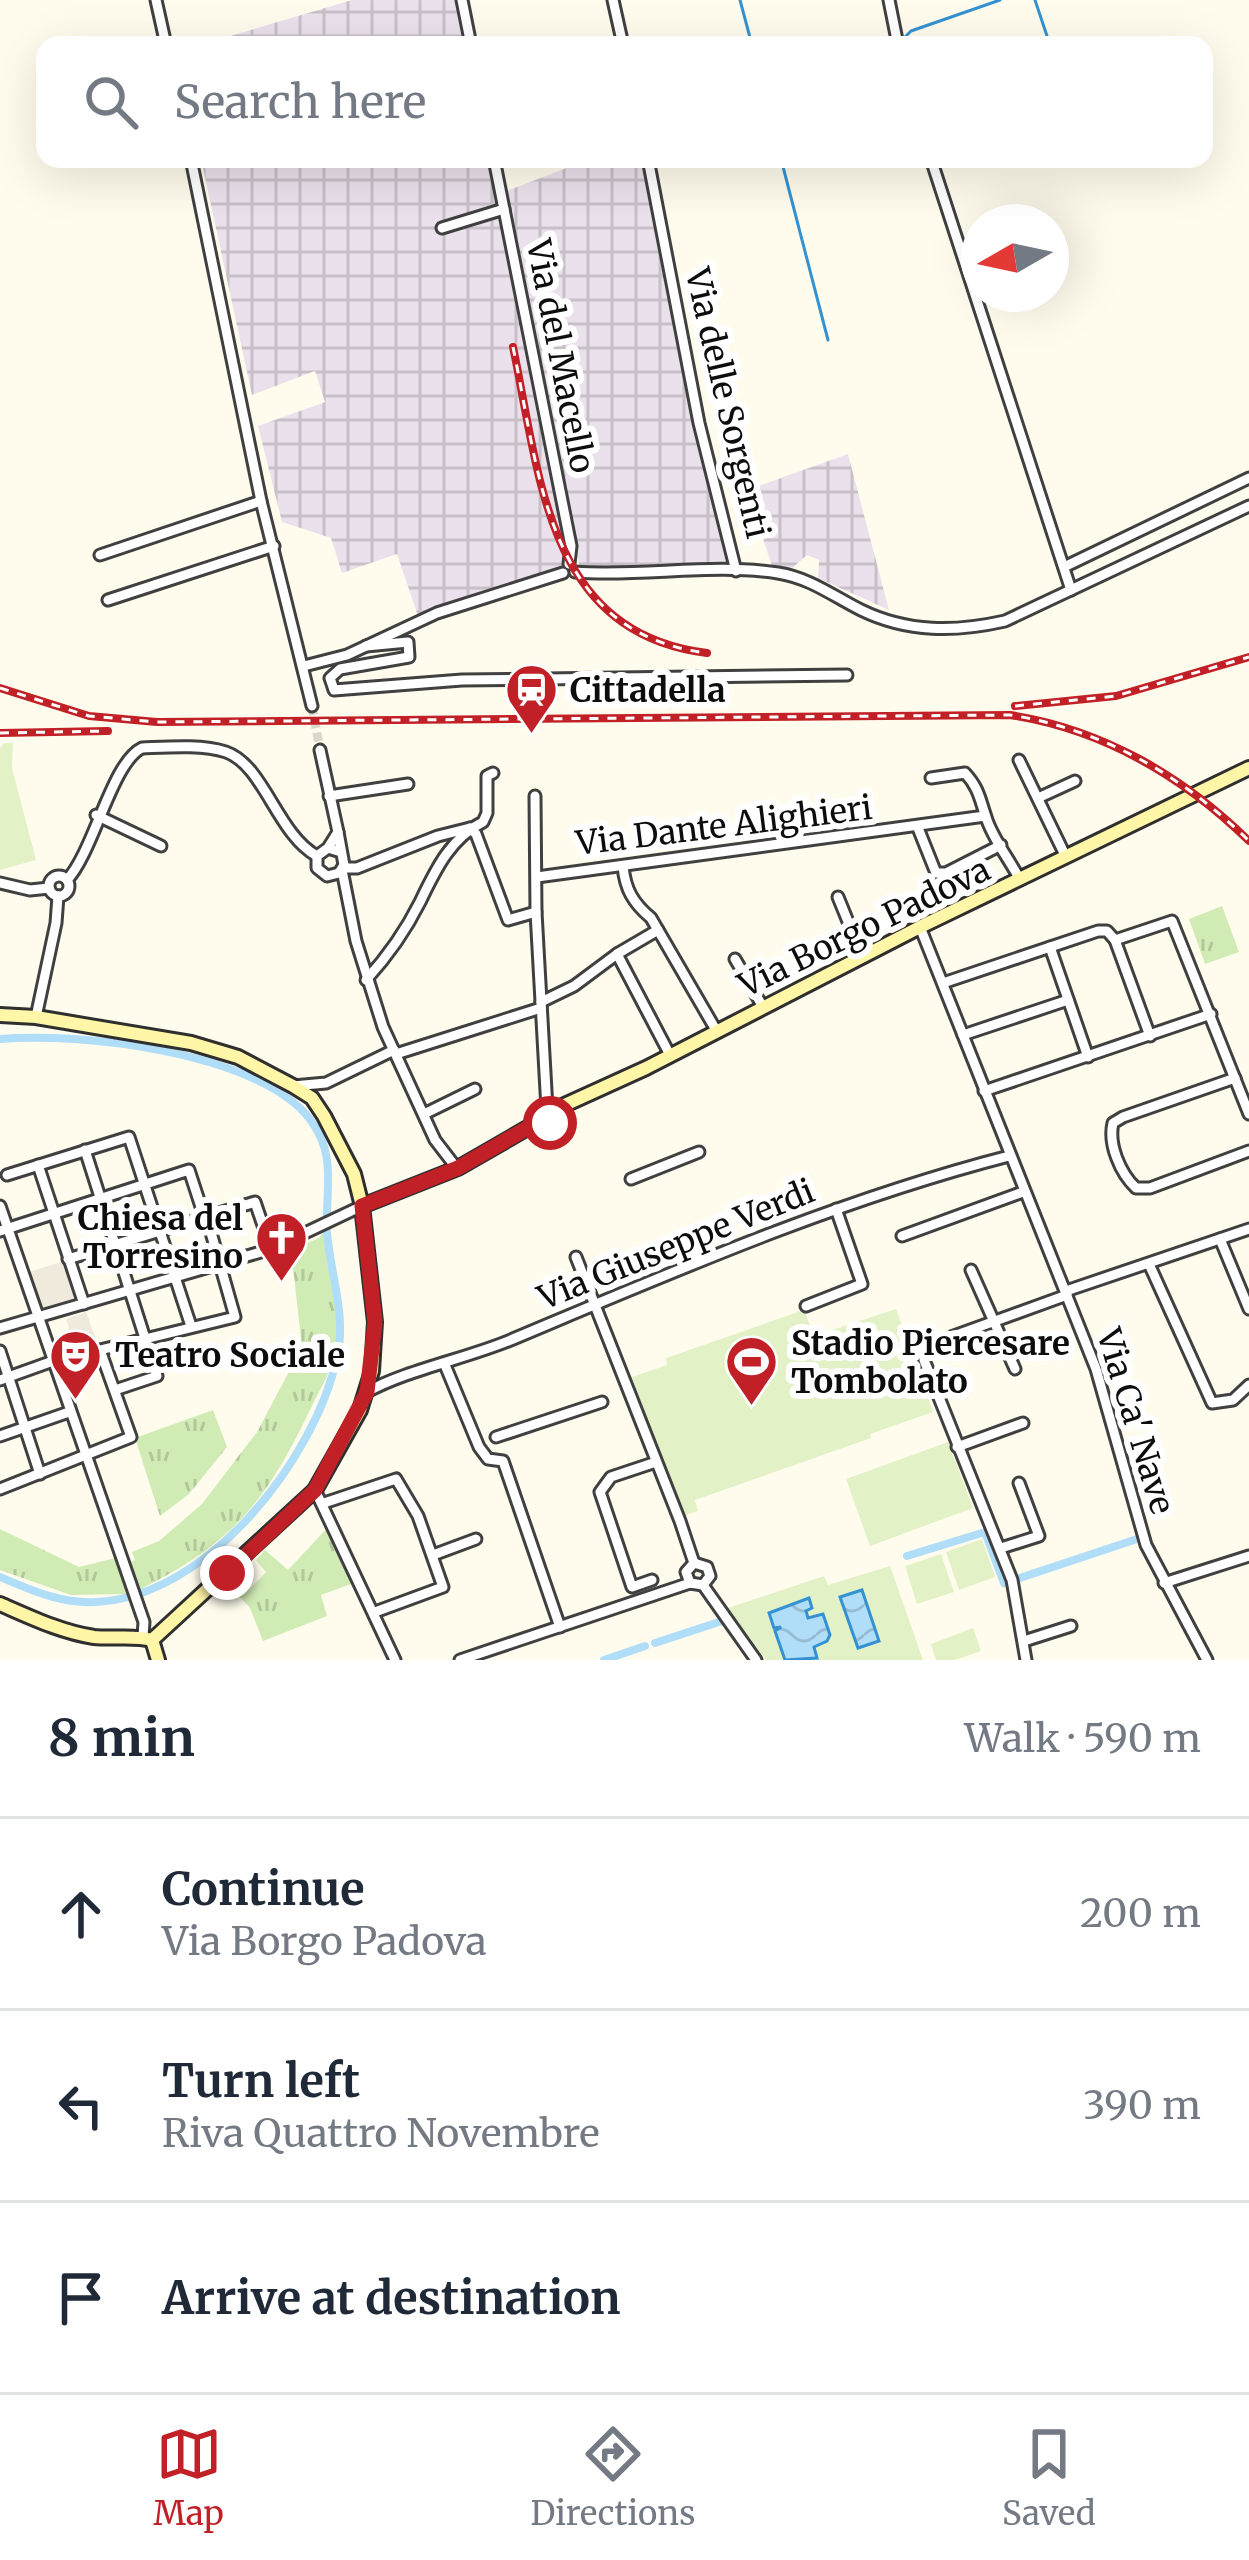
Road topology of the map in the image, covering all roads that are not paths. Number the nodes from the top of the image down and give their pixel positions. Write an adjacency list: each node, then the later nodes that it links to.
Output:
1 (156, 0): 5 (street)
2 (462, 0): 6 (street)
3 (613, 0): 7 (street)
4 (889, 0): 8 (street)
5 (164, 36)
6 (469, 36)
7 (621, 36)
8 (896, 36)
9 (193, 168): 16 (street)
10 (496, 168): 13 (street, Via del Macello)
11 (650, 168): 22 (street, Via delle Sorgenti)
12 (935, 168): 20 (street)
13 (504, 209): 14 (street); 21 (street, Via del Macello)
14 (442, 228)
15 (1249, 478): 20 (street)
16 (261, 501): 18 (street); 19 (street)
17 (1249, 506): 23 (street)
18 (274, 546): 24 (street); 26 (street)
19 (100, 555)
20 (1064, 567): 23 (street)
21 (569, 570): 22 (street, Via delle Sorgenti); 25 (street)
22 (736, 571): 23 (street)
23 (1071, 590)
24 (108, 599)
25 (367, 646): 26 (street); 27 (street)
26 (304, 666): 28 (street)
27 (848, 675)
28 (312, 706)
29 (320, 750): 36 (street)
30 (1019, 760): 38 (street)
31 (1249, 768): 48 (street, Via Borgo Padova)
32 (493, 773): 41 (street)
33 (931, 778): 40 (street)
34 (1075, 781): 38 (street)
35 (408, 784): 36 (street)
36 (329, 796): 43 (street)
37 (535, 796): 53 (street)
38 (1038, 798): 48 (street)
39 (98, 816): 45 (street); 49 (street); 57 (street)
40 (985, 816): 42 (street, Via Dante Alighieri); 44 (street)
41 (470, 828): 51 (street); 59 (street); 67 (street)
42 (918, 828): 44 (street, Via Dante Alighieri); 50 (street, Via Dante Alighieri)
43 (338, 832): 46 (street); 47 (street)
44 (1001, 845): 54 (street)
45 (161, 846)
46 (328, 848): 47 (street); 49 (street)
47 (341, 852): 51 (street)
48 (1065, 855): 54 (street, Via Borgo Padova)
49 (317, 856): 52 (street)
50 (622, 866): 53 (street, Via Dante Alighieri); 61 (street)
51 (342, 869): 52 (street); 56 (street)
52 (331, 877): 56 (street)
53 (537, 877): 59 (street)
54 (1020, 880): 60 (street, Via Borgo Padova)
55 (0, 883): 57 (street)
56 (346, 890): 67 (street)
57 (54, 892): 74 (street)
58 (838, 897): 65 (street)
59 (536, 912): 70 (street)
60 (920, 927): 65 (street, Via Borgo Padova); 68 (street, Via Ca' Nave)
61 (658, 930): 64 (street); 75 (street)
62 (1114, 940): 63 (street); 72 (street); 77 (street)
63 (1050, 947): 68 (street); 69 (street)
64 (617, 954): 70 (street); 79 (street)
65 (862, 956): 71 (street, Via Borgo Padova)
66 (735, 959): 71 (street)
67 (366, 980): 78 (street)
68 (943, 982): 76 (street, Via Ca' Nave)
69 (1068, 1000): 76 (street); 80 (street)
70 (543, 1003): 78 (street); 85 (street)
71 (763, 1007): 75 (street, Via Borgo Padova)
72 (1211, 1014): 77 (street); 81 (street)
73 (0, 1015): 74 (street)
74 (36, 1017): 82 (street)
75 (716, 1030): 79 (street, Via Borgo Padova)
76 (962, 1035): 84 (street, Via Ca' Nave)
77 (1150, 1036): 80 (street)
78 (395, 1052): 82 (street); 86 (street)
79 (670, 1054): 85 (street, Via Borgo Padova)
80 (1088, 1058): 84 (street)
81 (1235, 1078): 87 (street); 89 (street)
82 (293, 1086): 100 (street)
83 (475, 1090): 86 (street)
84 (985, 1091): 91 (street, Via Ca' Nave)
85 (548, 1113): 93 (street, Via Borgo Padova)
86 (424, 1114): 93 (street)
87 (1249, 1114)
88 (85, 1150): 92 (street); 96 (street); 98 (street)
89 (1249, 1151)
90 (699, 1152): 95 (street)
91 (1009, 1156): 97 (street, Via Ca' Nave); 101 (street, Via Giuseppe Verdi)
92 (38, 1165): 94 (street); 102 (street)
93 (459, 1165): 100 (street, Via Borgo Padova)
94 (3, 1177)
95 (631, 1179)
96 (144, 1186): 98 (street); 103 (street); 106 (street)
97 (1023, 1192): 107 (street); 118 (street, Via Ca' Nave)
98 (99, 1200): 102 (street); 109 (street)
99 (0, 1206): 105 (street)
100 (362, 1206): 110 (street); 135 (street)
101 (836, 1209): 120 (street, Via Giuseppe Verdi); 121 (street)
102 (54, 1214): 105 (street); 112 (street)
103 (205, 1216): 106 (street); 110 (street); 113 (street)
104 (1249, 1229): 108 (street)
105 (4, 1230): 123 (street)
106 (159, 1231): 109 (street); 116 (street)
107 (902, 1236)
108 (1220, 1239): 114 (street); 122 (street)
109 (112, 1244): 112 (street); 117 (street)
110 (271, 1249): 113 (street)
111 (576, 1257): 120 (street)
112 (68, 1259): 119 (street)
113 (220, 1264): 116 (street); 125 (street)
114 (1149, 1264): 118 (street); 133 (street)
115 (971, 1270): 124 (street)
116 (176, 1278): 117 (street); 125 (street)
117 (130, 1292): 119 (street); 127 (street)
118 (1067, 1293): 124 (street); 157 (street, Via Ca' Nave)
119 (84, 1304): 123 (street)
120 (593, 1306): 130 (street, Via Giuseppe Verdi); 144 (street)
121 (806, 1306)
122 (1249, 1309)
123 (38, 1316): 126 (street); 129 (street)
124 (993, 1321): 131 (street); 142 (street)
125 (190, 1326): 127 (street)
126 (0, 1328)
127 (146, 1337): 134 (street); 134 (street)
128 (0, 1351): 132 (street)
129 (53, 1361): 132 (street); 137 (street)
130 (445, 1365): 135 (street, Via Giuseppe Verdi); 162 (street)
131 (1015, 1369)
132 (4, 1379): 139 (street)
133 (1249, 1384)
134 (115, 1390): 143 (street)
135 (367, 1392): 148 (street)
136 (602, 1402): 141 (street)
137 (69, 1412): 139 (street); 143 (street)
138 (1023, 1423): 142 (street)
139 (24, 1428): 140 (street); 145 (street)
140 (0, 1436)
141 (496, 1437)
142 (957, 1447): 151 (street)
143 (85, 1454): 145 (street); 163 (street)
144 (656, 1462): 154 (street); 155 (street)
145 (40, 1474): 147 (street)
146 (1018, 1483): 151 (street)
147 (0, 1489)
148 (315, 1490): 149 (street); 163 (street)
149 (325, 1503): 152 (street); 160 (street)
150 (476, 1539): 152 (street)
151 (1001, 1548): 164 (street)
152 (433, 1555): 160 (street)
153 (1249, 1556): 157 (street)
154 (694, 1563): 156 (street); 158 (street)
155 (652, 1580)
156 (690, 1583): 158 (street); 162 (street)
157 (1164, 1583): 170 (street, Via Ca' Nave)
158 (704, 1585): 168 (street)
159 (0, 1604): 163 (street)
160 (375, 1612): 166 (street)
161 (1071, 1626): 164 (street)
162 (560, 1627): 167 (street)
163 (151, 1637): 165 (street)
164 (1024, 1641): 169 (street)
165 (158, 1660)
166 (395, 1660)
167 (460, 1660)
168 (756, 1660)
169 (1027, 1660)
170 (1206, 1660)

